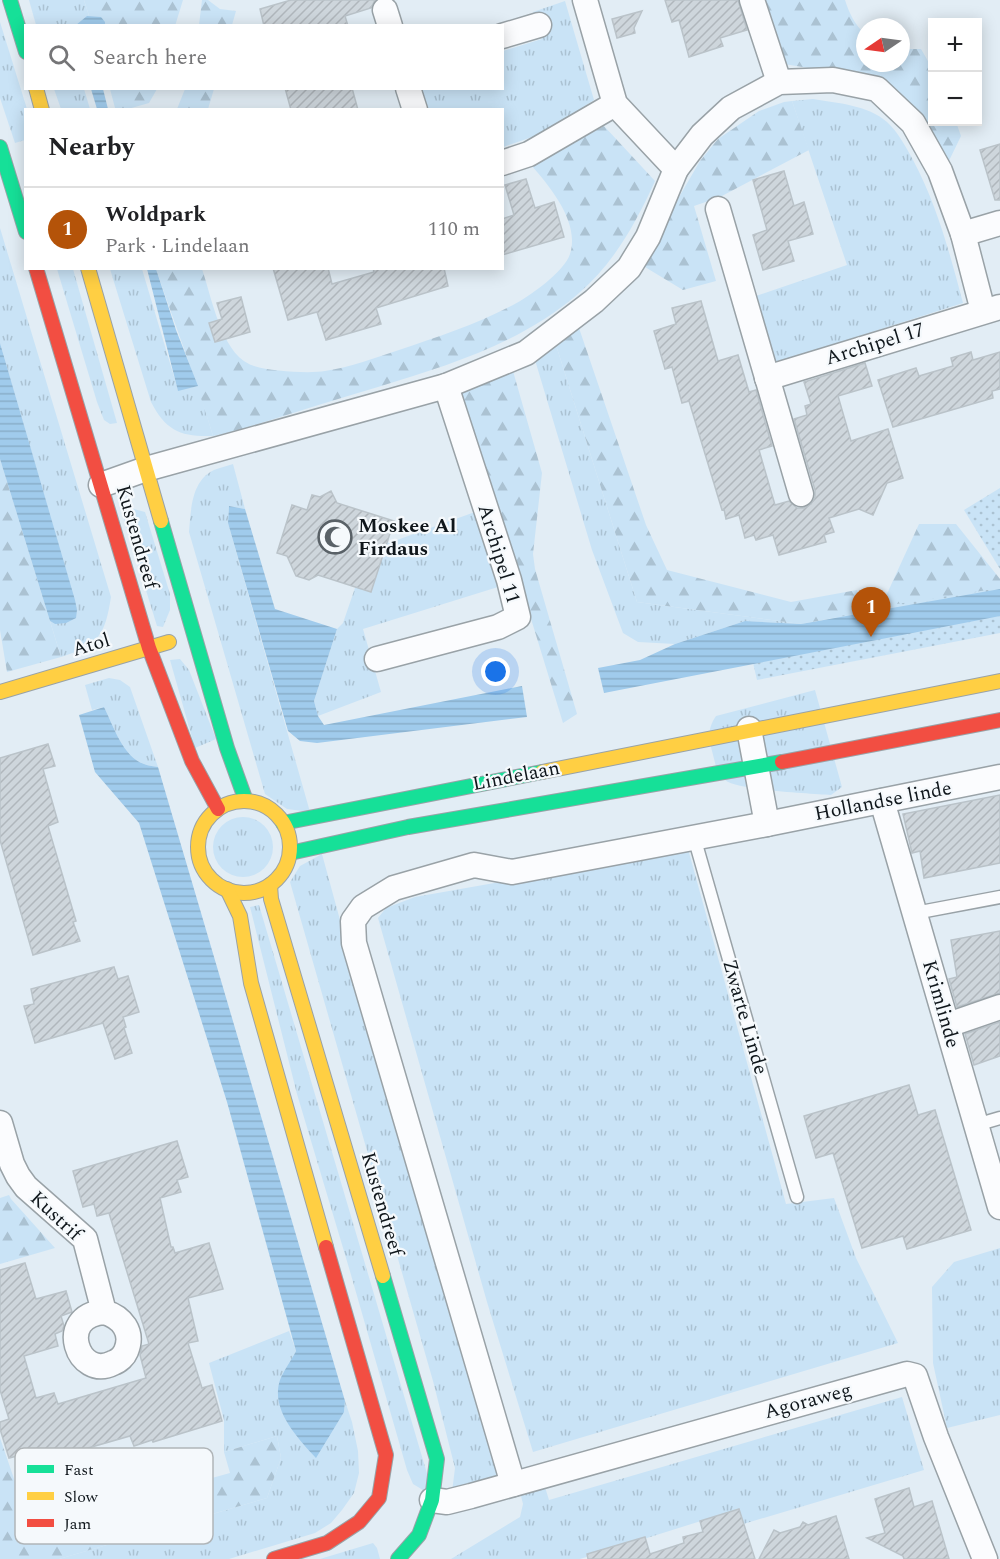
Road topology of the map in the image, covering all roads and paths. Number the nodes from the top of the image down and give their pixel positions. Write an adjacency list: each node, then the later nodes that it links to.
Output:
1 (10, 0): 6 (main road)
2 (585, 0): 10 (street)
3 (752, 0): 7 (street)
4 (539, 25): 5 (street)
5 (504, 35)
6 (24, 46)
7 (779, 82): 15 (street); 19 (street, Archipel 17)
8 (37, 90): 11 (main road)
9 (409, 90): 12 (street)
10 (615, 104): 14 (street); 15 (street)
11 (41, 108)
12 (414, 108)
13 (0, 147): 18 (main road)
14 (504, 162)
15 (676, 169): 24 (street)
16 (718, 209): 23 (street)
17 (1000, 224): 19 (street)
18 (24, 225)
19 (963, 234): 22 (street, Archipel 17)
20 (37, 270): 26 (main road, Kustendreef)
21 (89, 270): 25 (main road, Kustendreef)
22 (992, 309): 23 (street, Archipel 17)
23 (767, 378): 27 (street)
24 (446, 386): 25 (street); 30 (street, Archipel 11)
25 (146, 469): 26 (street); 28 (main road, Kustendreef)
26 (101, 485): 29 (main road, Kustendreef)
27 (801, 494)
28 (193, 634): 29 (main road, Atol); 37 (main road, Kustendreef)
29 (149, 648): 32 (main road, Atol); 39 (main road, Kustendreef)
30 (377, 659)
31 (1000, 681): 34 (main road, Lindelaan)
32 (0, 692)
33 (1000, 720): 35 (main road, Lindelaan)
34 (749, 729): 35 (street); 40 (main road, Lindelaan)
35 (756, 768): 41 (street); 43 (main road, Lindelaan)
36 (1000, 777): 38 (street, Hollandse linde)
37 (246, 801): 39 (main road); 40 (main road)
38 (882, 801): 41 (street, Hollandse linde); 47 (street, Krimlinde)
39 (218, 809): 45 (main road)
40 (284, 823): 43 (main road)
41 (766, 824): 42 (street, Hollandse linde)
42 (694, 837): 53 (lane, Zwarte Linde); 56 (street, Hollandse linde)
43 (290, 853): 44 (main road)
44 (270, 885): 45 (main road); 57 (main road, Kustendreef)
45 (227, 889): 58 (main road)
46 (1000, 897): 47 (lane)
47 (915, 914): 49 (street, Krimlinde)
48 (1000, 1007): 49 (street)
49 (948, 1025): 52 (street, Krimlinde)
50 (1000, 1118): 52 (lane)
51 (0, 1123): 55 (street, Kustrif)
52 (976, 1125): 54 (street, Krimlinde)
53 (797, 1197)
54 (1000, 1208)
55 (104, 1312)
56 (513, 1484): 57 (street); 60 (street, Agoraweg)
57 (432, 1500): 59 (main road, Kustendreef)
58 (274, 1559)
59 (398, 1559)
60 (984, 1559)

